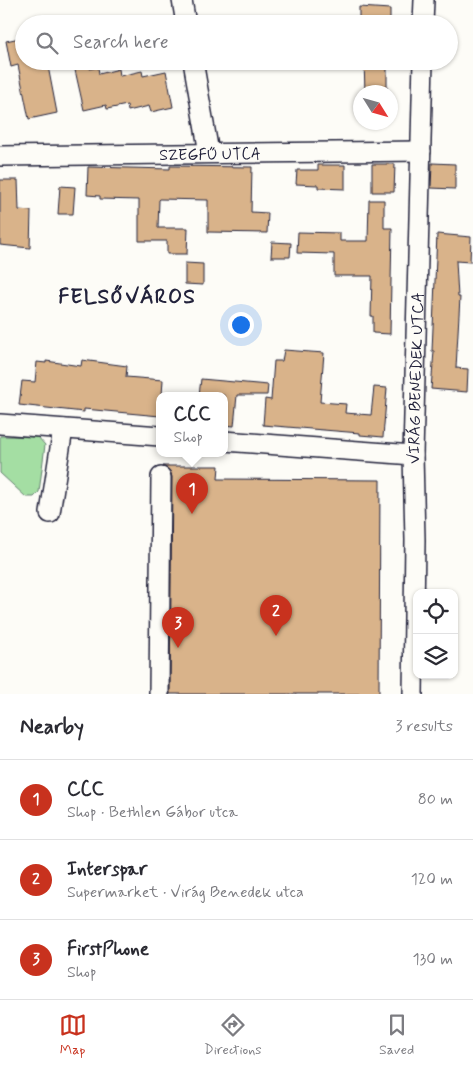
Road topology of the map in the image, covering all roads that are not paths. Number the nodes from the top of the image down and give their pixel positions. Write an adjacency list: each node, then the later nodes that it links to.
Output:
1 (182, 0): 3 (street)
2 (424, 0): 4 (street)
3 (184, 15)
4 (423, 15)
5 (195, 70): 8 (street)
6 (422, 70): 7 (street, VIRÁG BENEDEK UTCA)
7 (421, 151): 8 (street, SZEGFŰ UTCA); 14 (street, VIRÁG BENEDEK UTCA)
8 (209, 153): 9 (street, SZEGFŰ UTCA)
9 (0, 156)
10 (0, 424): 11 (street)
11 (63, 429): 12 (street); 16 (street)
12 (156, 436)
13 (228, 441): 14 (street)
14 (413, 455): 18 (street, VIRÁG BENEDEK UTCA)
15 (161, 477): 17 (street)
16 (50, 513)
17 (159, 694)
18 (413, 694)

